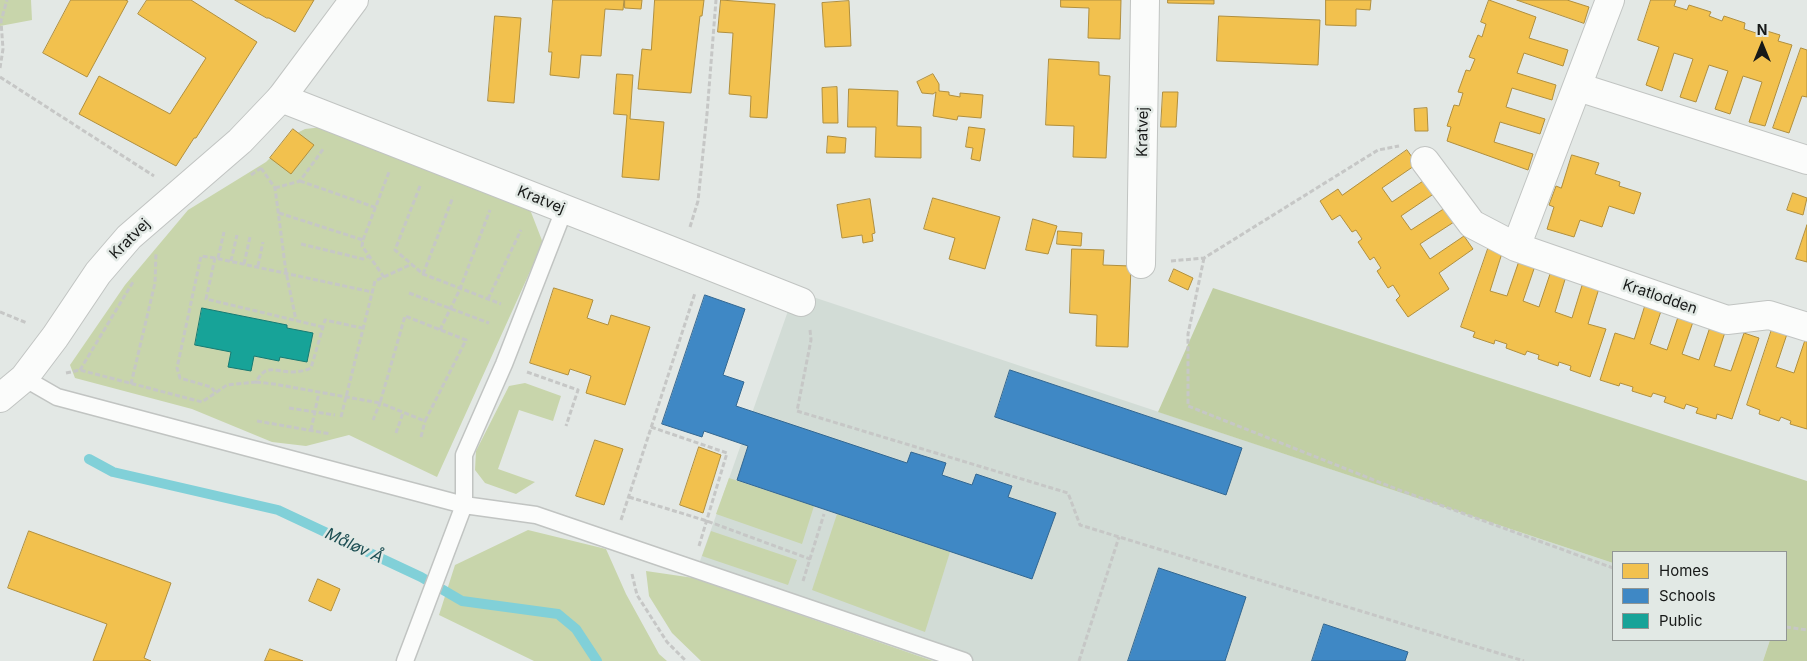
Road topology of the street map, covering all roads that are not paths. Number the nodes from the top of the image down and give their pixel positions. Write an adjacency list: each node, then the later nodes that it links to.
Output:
1 (354, 0): 5 (street, Kratvej)
2 (1145, 0): 10 (street, Kratvej)
3 (1610, 0): 4 (street)
4 (1578, 86): 6 (street); 9 (street)
5 (281, 98): 8 (street, Kratvej); 13 (street, Kratvej)
6 (1807, 160)
7 (1425, 162): 9 (street, Kratlodden)
8 (564, 210): 11 (street, Kratvej); 15 (lane)
9 (1516, 247): 12 (street, Kratlodden)
10 (1141, 264)
11 (801, 302)
12 (1807, 327)
13 (24, 378): 14 (street, Kratvej); 15 (lane)
14 (0, 398)
15 (464, 505): 16 (lane); 17 (lane)
16 (405, 661)
17 (964, 661)

